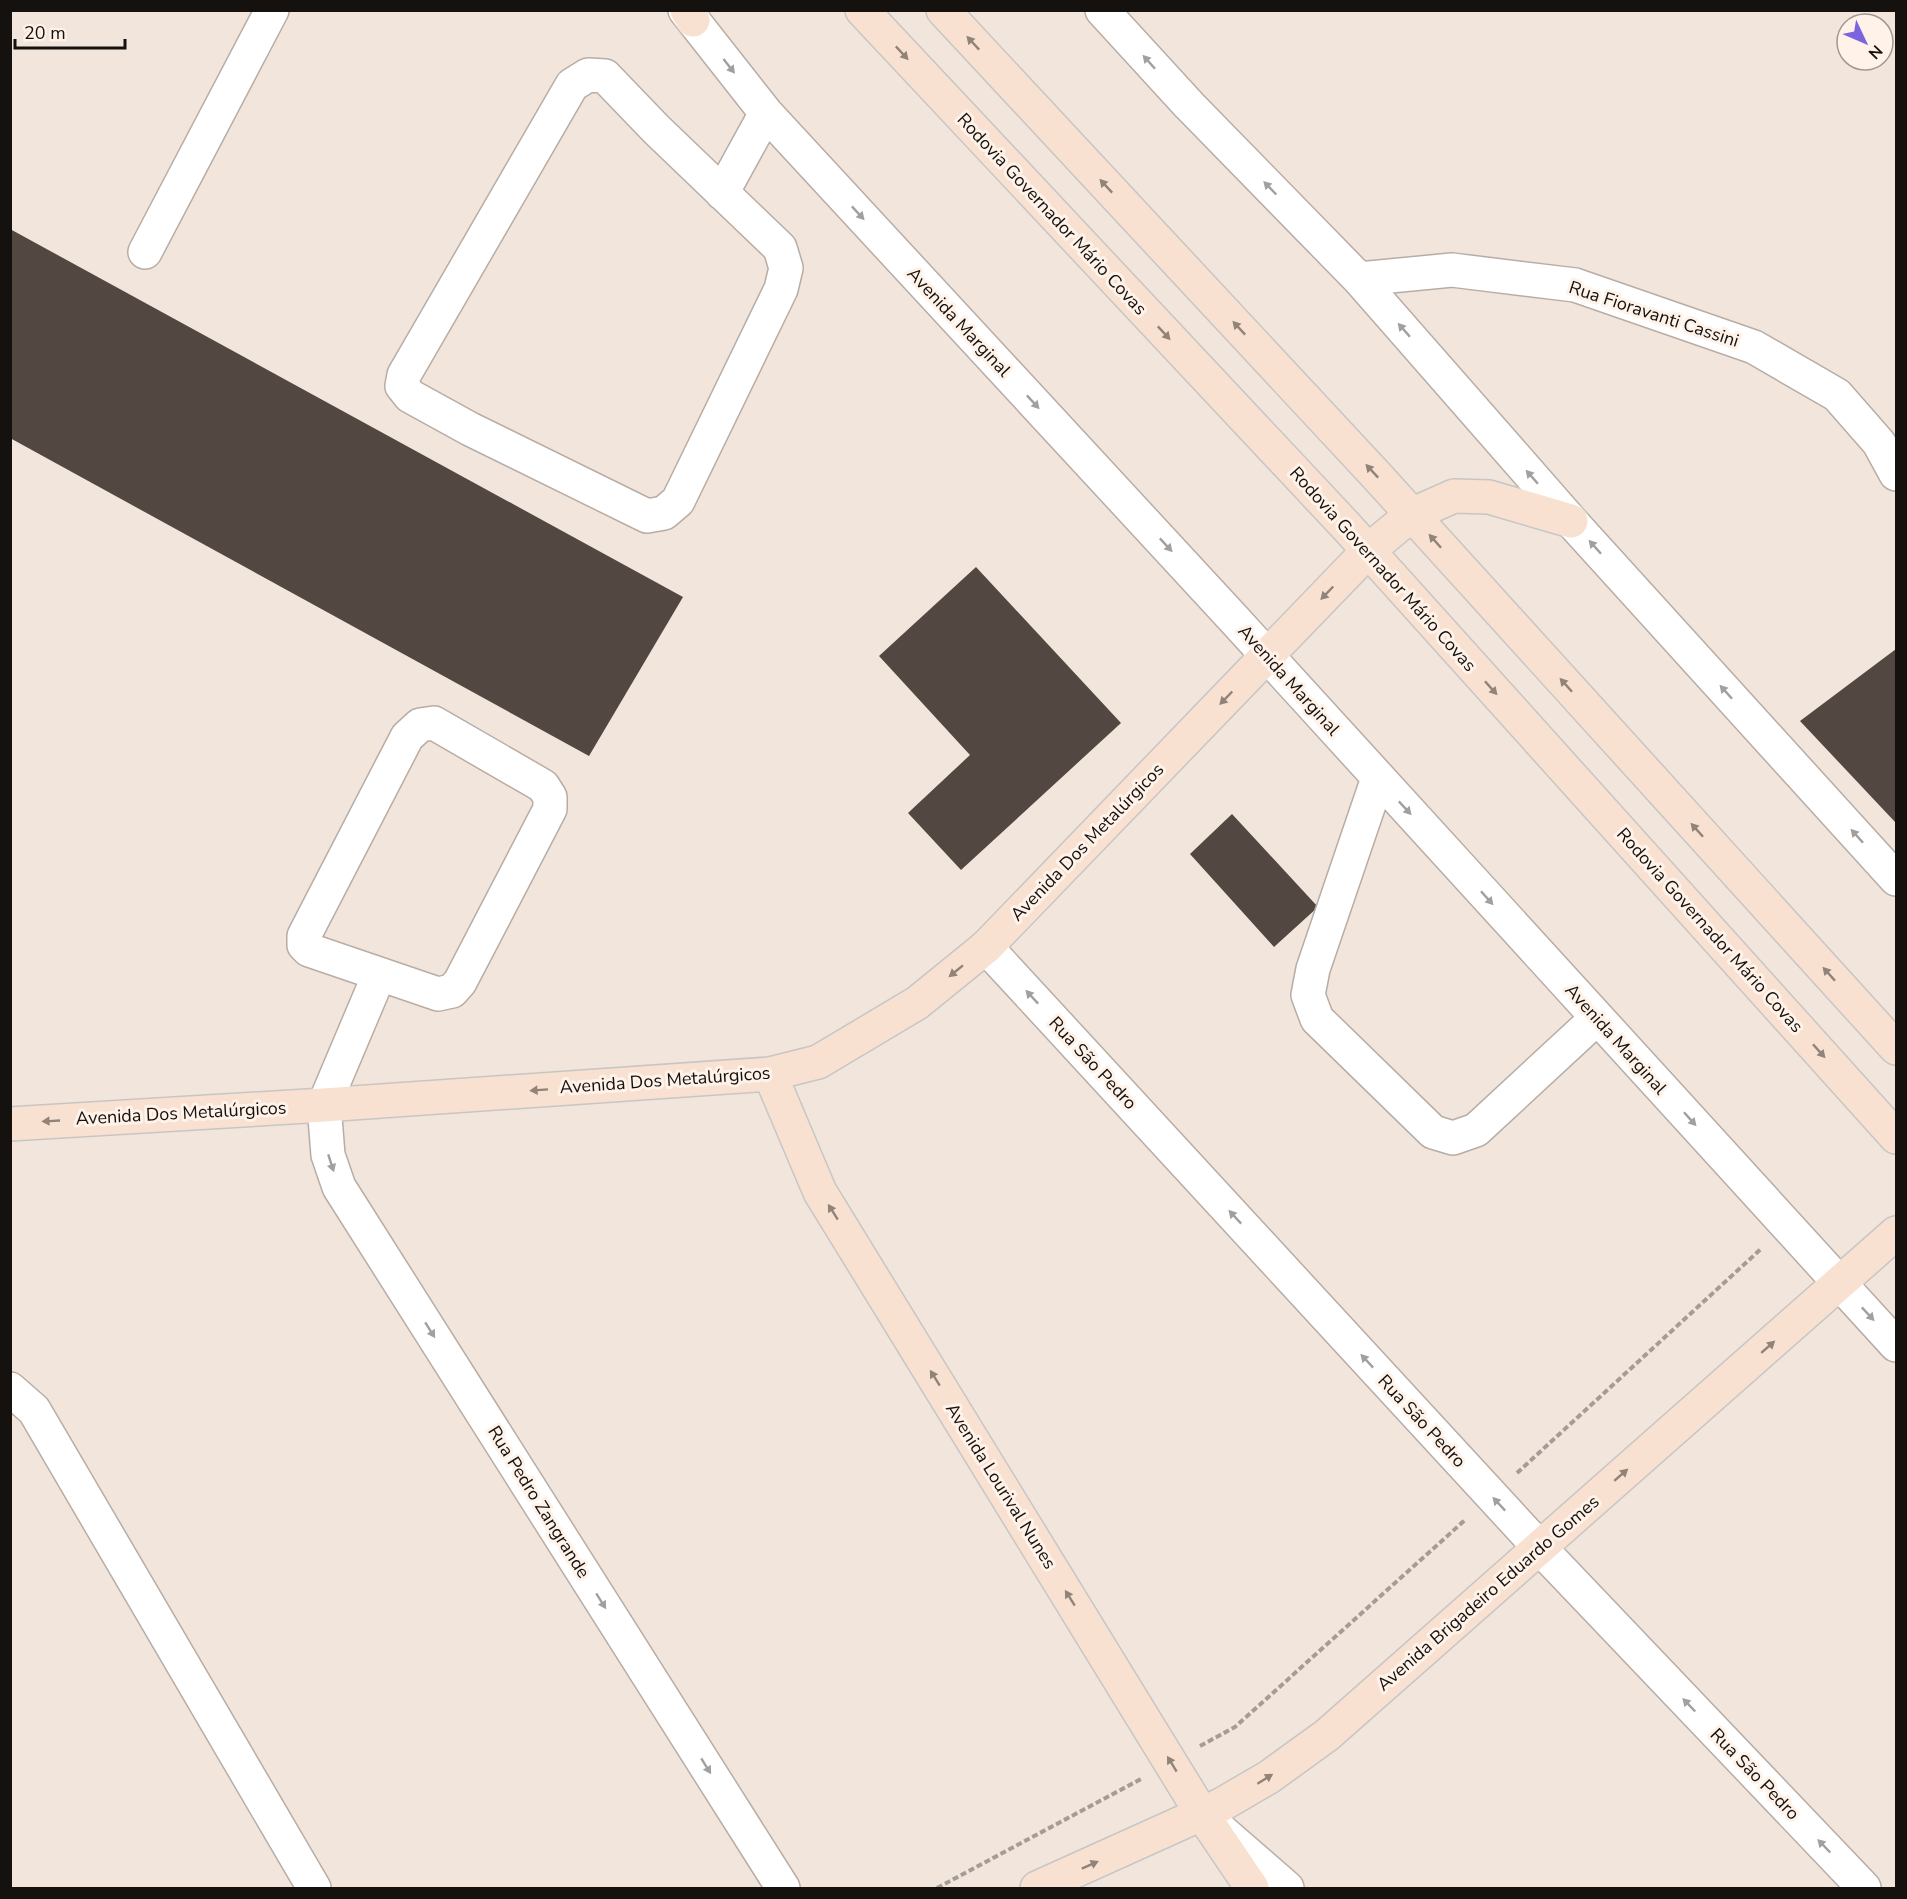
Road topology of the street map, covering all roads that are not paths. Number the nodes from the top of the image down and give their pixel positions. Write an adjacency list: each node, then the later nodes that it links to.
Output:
1 (272, 10): 8 (street)
2 (862, 10): 13 (main road, Rodovia Governador Mário Covas, one-way to 13)
3 (943, 10): 11 (main road, one-way to 3)
4 (1102, 10): 9 (street, one-way to 4)
5 (689, 14): 6 (street, Avenida Marginal, one-way to 6)
6 (766, 113): 7 (street); 14 (street, Avenida Marginal, one-way to 14)
7 (722, 193): 7 (street)
8 (145, 252)
9 (1359, 279): 10 (street, Rua Fioravanti Cassini); 12 (street, one-way to 9)
10 (1896, 474)
11 (1411, 515): 12 (main road, Avenida Dos Metalúrgicos); 13 (main road, Avenida Dos Metalúrgicos); 20 (main road, one-way to 11)
12 (1571, 521): 16 (street, one-way to 12)
13 (1368, 551): 14 (main road, Avenida Dos Metalúrgicos, one-way to 14); 24 (main road, Rodovia Governador Mário Covas, one-way to 24)
14 (1266, 656): 15 (street, Avenida Marginal); 17 (main road, Avenida Dos Metalúrgicos, one-way to 17)
15 (1378, 778): 19 (street, Avenida Marginal, one-way to 19); 19 (street)
16 (1896, 879)
17 (986, 947): 21 (main road, Avenida Dos Metalúrgicos, one-way to 21); 29 (street, Rua São Pedro, one-way to 17)
18 (379, 975): 18 (street); 22 (street)
19 (1597, 1018): 26 (street, Avenida Marginal, one-way to 26)
20 (1896, 1048)
21 (770, 1074): 22 (main road, Avenida Dos Metalúrgicos, one-way to 22); 30 (main road, Avenida Lourival Nunes, one-way to 21)
22 (324, 1105): 23 (main road, Avenida Dos Metalúrgicos, one-way to 23); 32 (street, Rua Pedro Zangrande, one-way to 32)
23 (10, 1124)
24 (1896, 1137)
25 (1896, 1233): 26 (main road, Avenida Brigadeiro Eduardo Gomes)
26 (1839, 1284): 27 (street, Avenida Marginal, one-way to 27); 29 (main road, Avenida Brigadeiro Eduardo Gomes, one-way to 26)
27 (1896, 1345)
28 (10, 1389): 31 (street)
29 (1539, 1547): 30 (main road, Avenida Brigadeiro Eduardo Gomes, one-way to 29); 36 (street, Rua São Pedro, one-way to 29)
30 (1202, 1814): 33 (main road, Avenida Brigadeiro Eduardo Gomes, one-way to 30); 34 (main road, Avenida Lourival Nunes); 35 (street)
31 (314, 1888)
32 (783, 1888)
33 (1037, 1888)
34 (1252, 1888)
35 (1287, 1888)
36 (1864, 1888)

